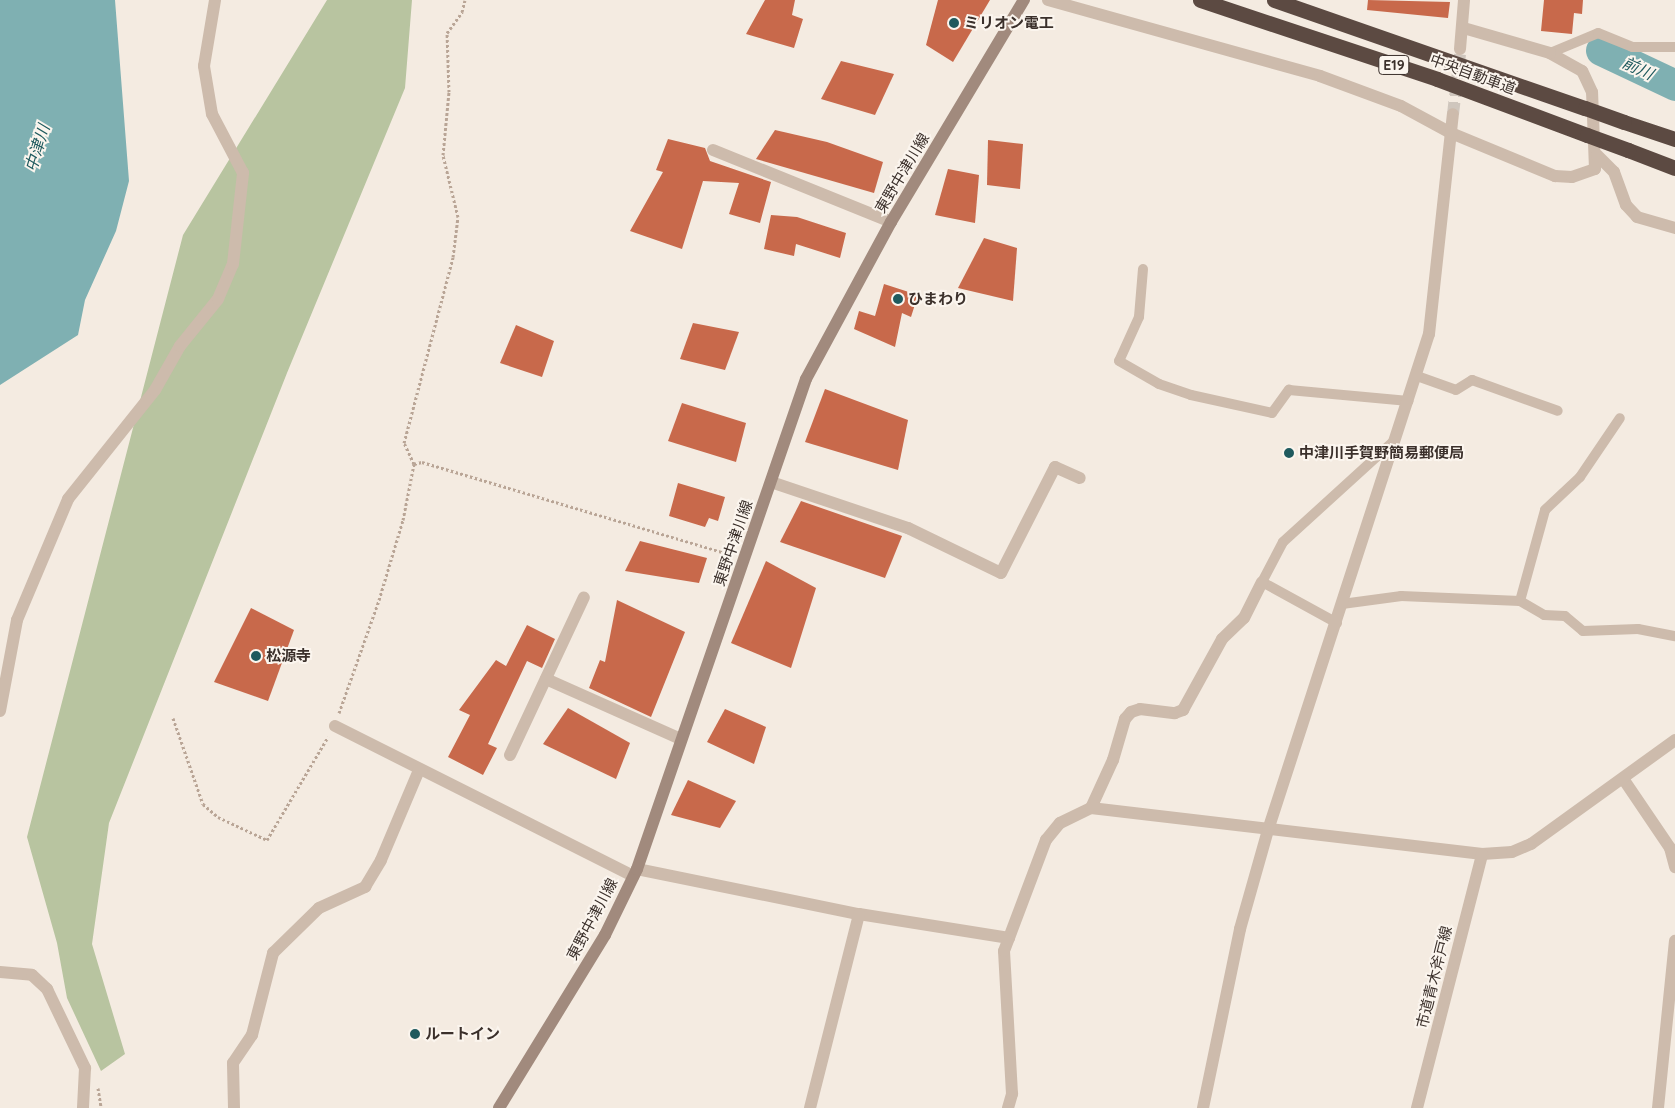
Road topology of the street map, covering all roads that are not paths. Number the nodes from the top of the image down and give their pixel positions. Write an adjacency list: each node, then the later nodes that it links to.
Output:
1 (215, 0): 34 (street)
2 (1024, 0): 17 (main road, 東野中津川線)
3 (1048, 0): 12 (street)
4 (1200, 0): 16 (highway, 中央自動車道 / E19, bridge)
5 (1274, 0): 13 (highway, 中央自動車道 / E19, bridge)
6 (1464, 0): 7 (street)
7 (1464, 28): 9 (street); 10 (street)
8 (1675, 47): 10 (lane)
9 (1460, 50)
10 (1550, 53): 15 (street)
11 (1453, 114): 12 (street)
12 (1451, 133): 15 (street); 20 (street)
13 (1675, 140)
14 (713, 150): 17 (street)
15 (1597, 155): 18 (street)
16 (1675, 168)
17 (891, 222): 26 (main road, 東野中津川線)
18 (1675, 228)
19 (1143, 269): 21 (lane)
20 (1417, 376): 21 (street); 22 (lane)
21 (1408, 401): 24 (street)
22 (1558, 411)
23 (1620, 418): 29 (lane)
24 (1394, 441): 27 (lane); 30 (street)
25 (1080, 478): 26 (street)
26 (771, 482): 36 (main road, 東野中津川線)
27 (1262, 582): 31 (lane); 41 (street)
28 (584, 597): 33 (street)
29 (1520, 601): 30 (lane); 32 (lane)
30 (1342, 604): 31 (street)
31 (1336, 623): 42 (street)
32 (1675, 636)
33 (546, 679): 36 (street); 38 (street)
34 (0, 711)
35 (335, 726): 39 (street)
36 (681, 739): 45 (main road, 東野中津川線)
37 (1675, 740): 40 (street)
38 (510, 755)
39 (419, 770): 45 (street); 51 (street)
40 (1624, 780): 43 (street); 44 (street)
41 (1090, 808): 42 (street); 47 (street)
42 (1268, 830): 43 (street); 55 (street)
43 (1482, 854): 56 (street, 市道青木斧戸線)
44 (1675, 867)
45 (635, 872): 46 (street); 52 (main road, 東野中津川線)
46 (859, 914): 47 (street); 53 (street)
47 (1009, 938): 54 (street)
48 (1675, 941): 57 (street)
49 (0, 972): 50 (street)
50 (83, 1108)
51 (234, 1108)
52 (499, 1108)
53 (810, 1108)
54 (1008, 1108)
55 (1203, 1108)
56 (1417, 1108)
57 (1658, 1108)

